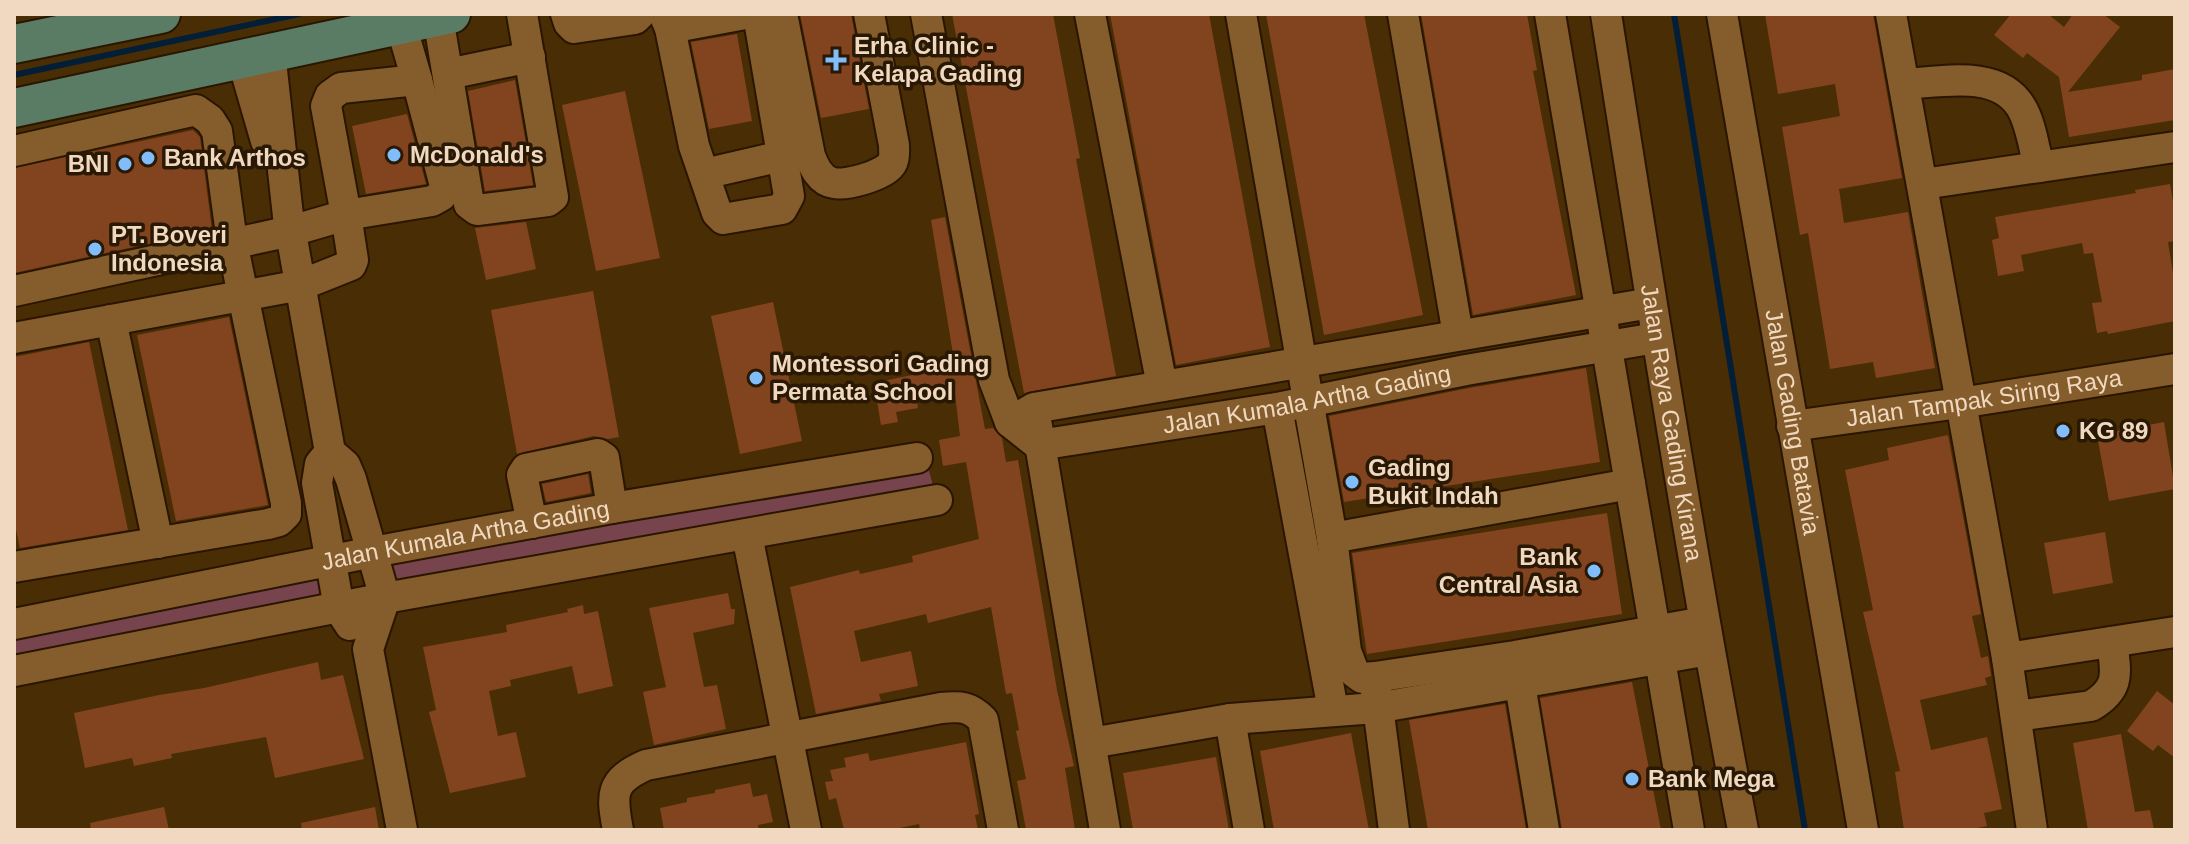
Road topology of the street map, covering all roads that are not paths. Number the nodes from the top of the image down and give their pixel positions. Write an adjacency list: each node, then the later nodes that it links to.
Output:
1 (161, 14): 20 (main road)
2 (522, 14): 22 (street)
3 (566, 14): 4 (street)
4 (640, 14)
5 (745, 14): 18 (street)
6 (758, 14): 29 (street)
7 (782, 14): 8 (street)
8 (869, 14)
9 (926, 14): 52 (street)
10 (1090, 14): 48 (street)
11 (1241, 14): 46 (street)
12 (1403, 14): 42 (street)
13 (1550, 14): 40 (street)
14 (1606, 14): 39 (street, Jalan Raya Gading Kirana)
15 (1722, 14): 53 (street, Jalan Gading Batavia)
16 (1891, 14): 25 (street)
17 (445, 16): 19 (main road); 23 (street)
18 (667, 21): 31 (street)
19 (401, 25): 21 (main road); 24 (street)
20 (14, 44)
21 (256, 55): 26 (main road); 34 (street)
22 (530, 57): 23 (street); 23 (street)
23 (448, 74)
24 (417, 80): 33 (street); 33 (street)
25 (1904, 84): 30 (street); 32 (street)
26 (14, 108)
27 (2175, 147): 30 (street)
28 (14, 151): 35 (street)
29 (782, 156): 31 (street); 31 (street)
30 (2039, 167): 32 (street)
31 (704, 174)
32 (1923, 184): 50 (street)
33 (346, 215): 34 (street); 36 (street)
34 (290, 223): 35 (street); 36 (street)
35 (232, 242): 37 (street); 38 (street)
36 (301, 285): 38 (street); 55 (street)
37 (14, 291)
38 (243, 295): 41 (street); 63 (street)
39 (1651, 303): 40 (street); 44 (street, Jalan Raya Gading Kirana)
40 (1602, 310): 42 (street); 45 (street)
41 (111, 320): 43 (street); 63 (street)
42 (1458, 335): 46 (street)
43 (14, 338)
44 (1656, 338): 45 (street, Jalan Kumala Artha Gading); 71 (street, Jalan Raya Gading Kirana)
45 (1608, 347): 49 (street, Jalan Kumala Artha Gading); 57 (street)
46 (1302, 362): 48 (street); 49 (street)
47 (2175, 369): 50 (street, Jalan Tampak Siring Raya)
48 (1162, 386): 52 (street)
49 (1309, 400): 51 (street, Jalan Kumala Artha Gading); 62 (street)
50 (1960, 403): 53 (street, Jalan Tampak Siring Raya); 75 (street)
51 (1277, 408): 54 (street, Jalan Kumala Artha Gading); 80 (street)
52 (1022, 415): 54 (street)
53 (1792, 426): 95 (street, Jalan Gading Batavia)
54 (1039, 445): 84 (street)
55 (330, 452): 64 (street); 65 (street)
56 (917, 458): 59 (street, Jalan Kumala Artha Gading)
57 (1630, 484): 62 (street); 73 (street)
58 (937, 500): 61 (street)
59 (612, 508): 60 (street, Jalan Kumala Artha Gading); 60 (street)
60 (532, 523): 64 (street, Jalan Kumala Artha Gading)
61 (747, 535): 67 (street); 83 (street)
62 (1332, 538): 78 (street)
63 (158, 543): 66 (street)
64 (373, 552): 65 (street, Jalan Kumala Artha Gading); 67 (street)
65 (330, 561): 68 (street); 69 (street, Jalan Kumala Artha Gading)
66 (14, 567)
67 (385, 598): 68 (street); 74 (street)
68 (339, 608): 74 (street); 77 (street)
69 (14, 624)
70 (2175, 632): 72 (street)
71 (1706, 636): 73 (street); 94 (street, Jalan Raya Gading Kirana)
72 (2112, 642): 75 (street); 81 (street)
73 (1656, 645): 76 (street); 93 (street)
74 (368, 649): 85 (street)
75 (2007, 658): 81 (street)
76 (1517, 670): 78 (street); 79 (street); 92 (street)
77 (14, 671)
78 (1375, 677): 79 (street)
79 (1376, 708): 80 (street); 91 (street)
80 (1333, 710): 82 (street)
81 (2016, 716): 96 (street)
82 (1230, 719): 84 (street); 90 (street)
83 (788, 738): 86 (street); 87 (street); 88 (street)
84 (1091, 743): 89 (street)
85 (402, 830)
86 (618, 830)
87 (806, 830)
88 (1003, 830)
89 (1105, 830)
90 (1249, 830)
91 (1394, 830)
92 (1544, 830)
93 (1689, 830)
94 (1743, 830)
95 (1863, 830)
96 (2032, 830)

